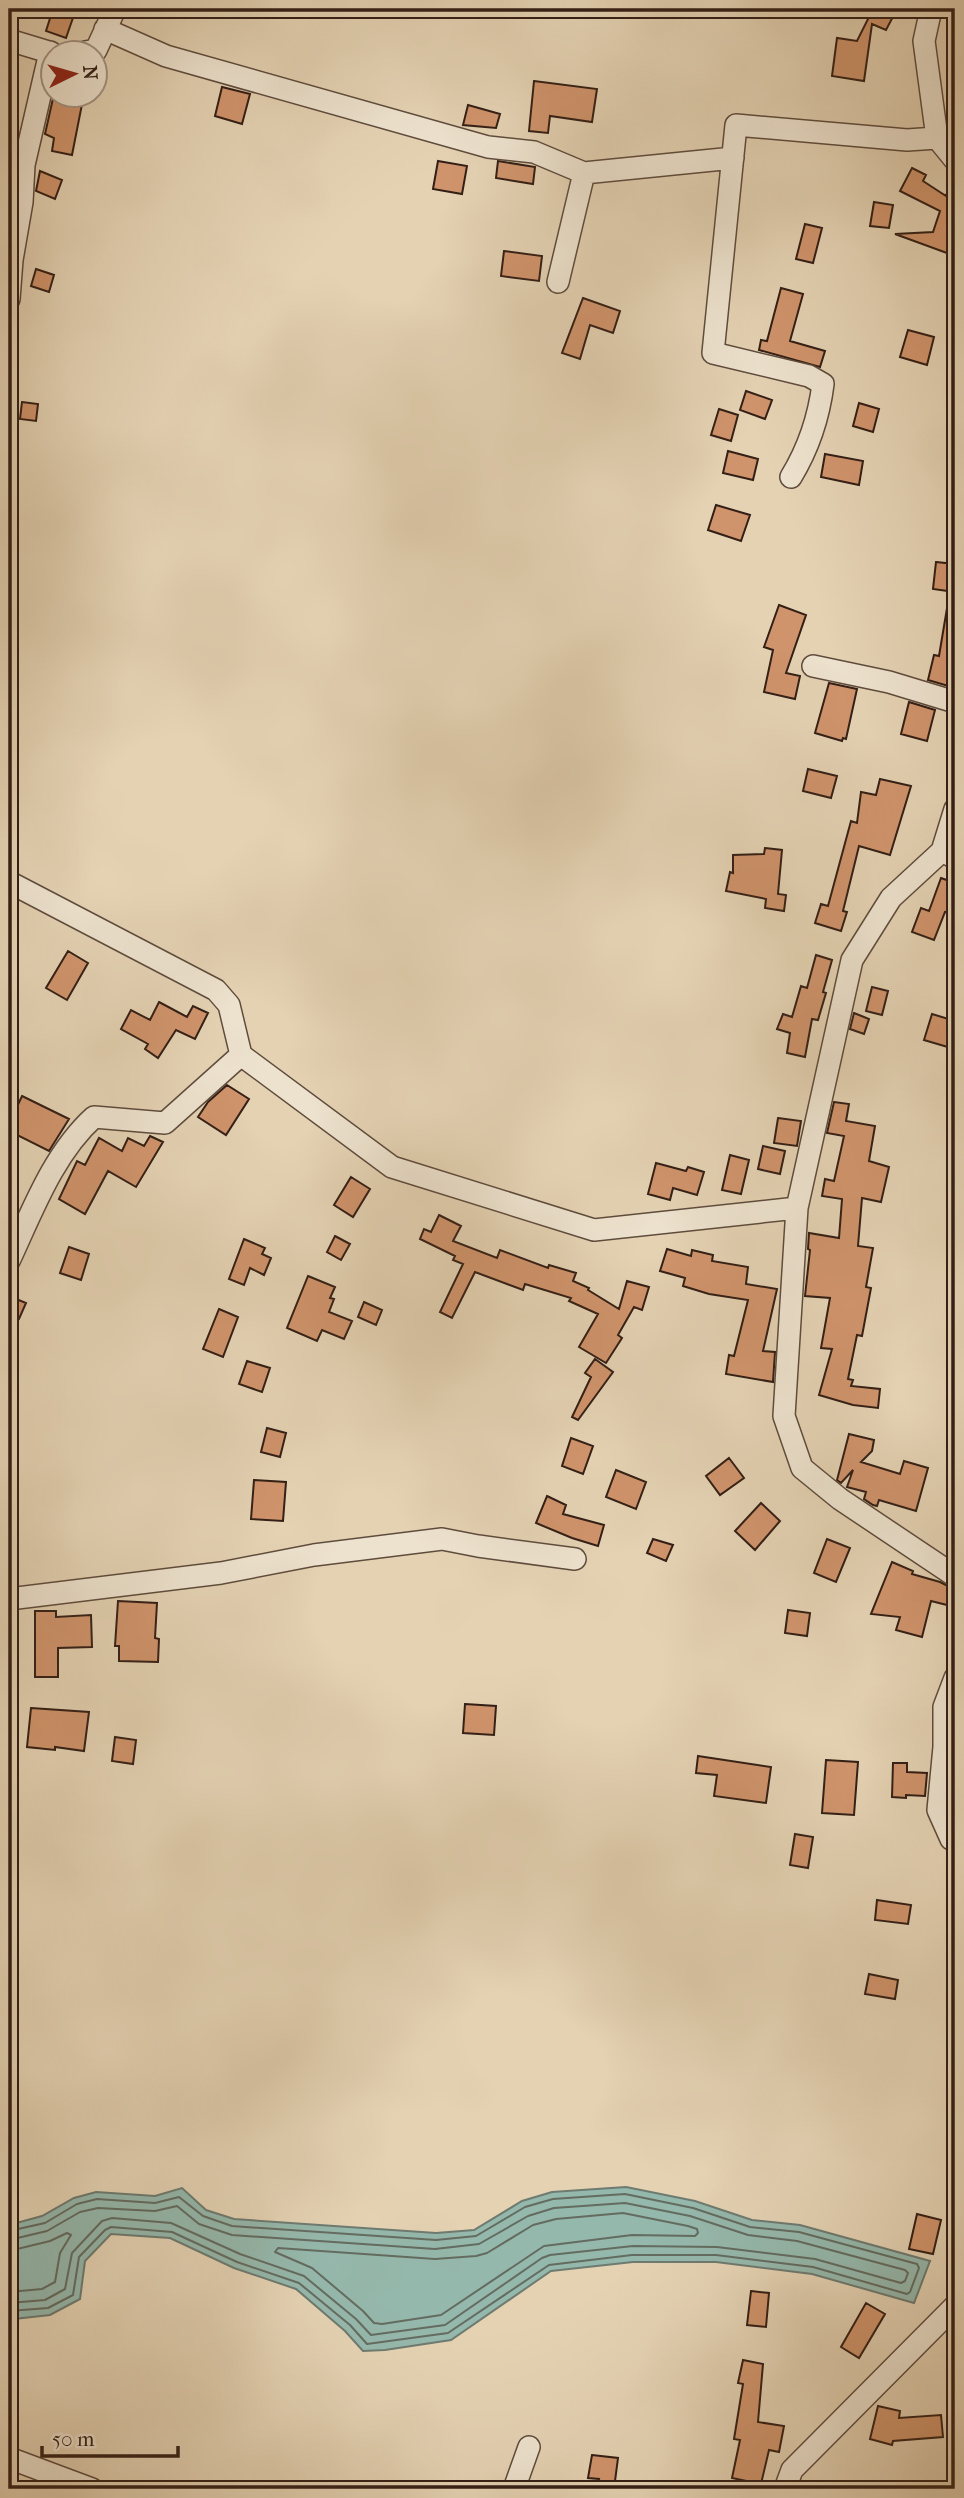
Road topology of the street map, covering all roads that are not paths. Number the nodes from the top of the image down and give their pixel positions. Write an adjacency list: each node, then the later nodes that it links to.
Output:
1 (115, 9): 3 (street)
2 (931, 9): 8 (street)
3 (106, 29): 4 (street); 11 (street)
4 (102, 38)
5 (9, 40): 6 (street)
6 (38, 48)
7 (38, 106): 13 (street)
8 (937, 138): 9 (street); 10 (street)
9 (733, 158): 11 (street); 14 (street)
10 (955, 160)
11 (584, 173): 12 (street)
12 (558, 282)
13 (9, 299)
14 (791, 477)
15 (813, 666): 16 (street)
16 (955, 702)
17 (955, 809): 18 (street)
18 (949, 855): 21 (street)
19 (9, 882): 20 (street)
20 (241, 1055): 21 (street); 22 (street)
21 (797, 1208): 24 (street)
22 (9, 1261)
23 (575, 1559): 25 (street)
24 (955, 1576)
25 (9, 1599)
26 (955, 1678): 27 (street)
27 (955, 1840)
28 (955, 2306): 33 (street)
29 (529, 2447): 32 (street)
30 (9, 2458): 31 (street)
31 (92, 2489)
32 (514, 2489)
33 (785, 2489)

